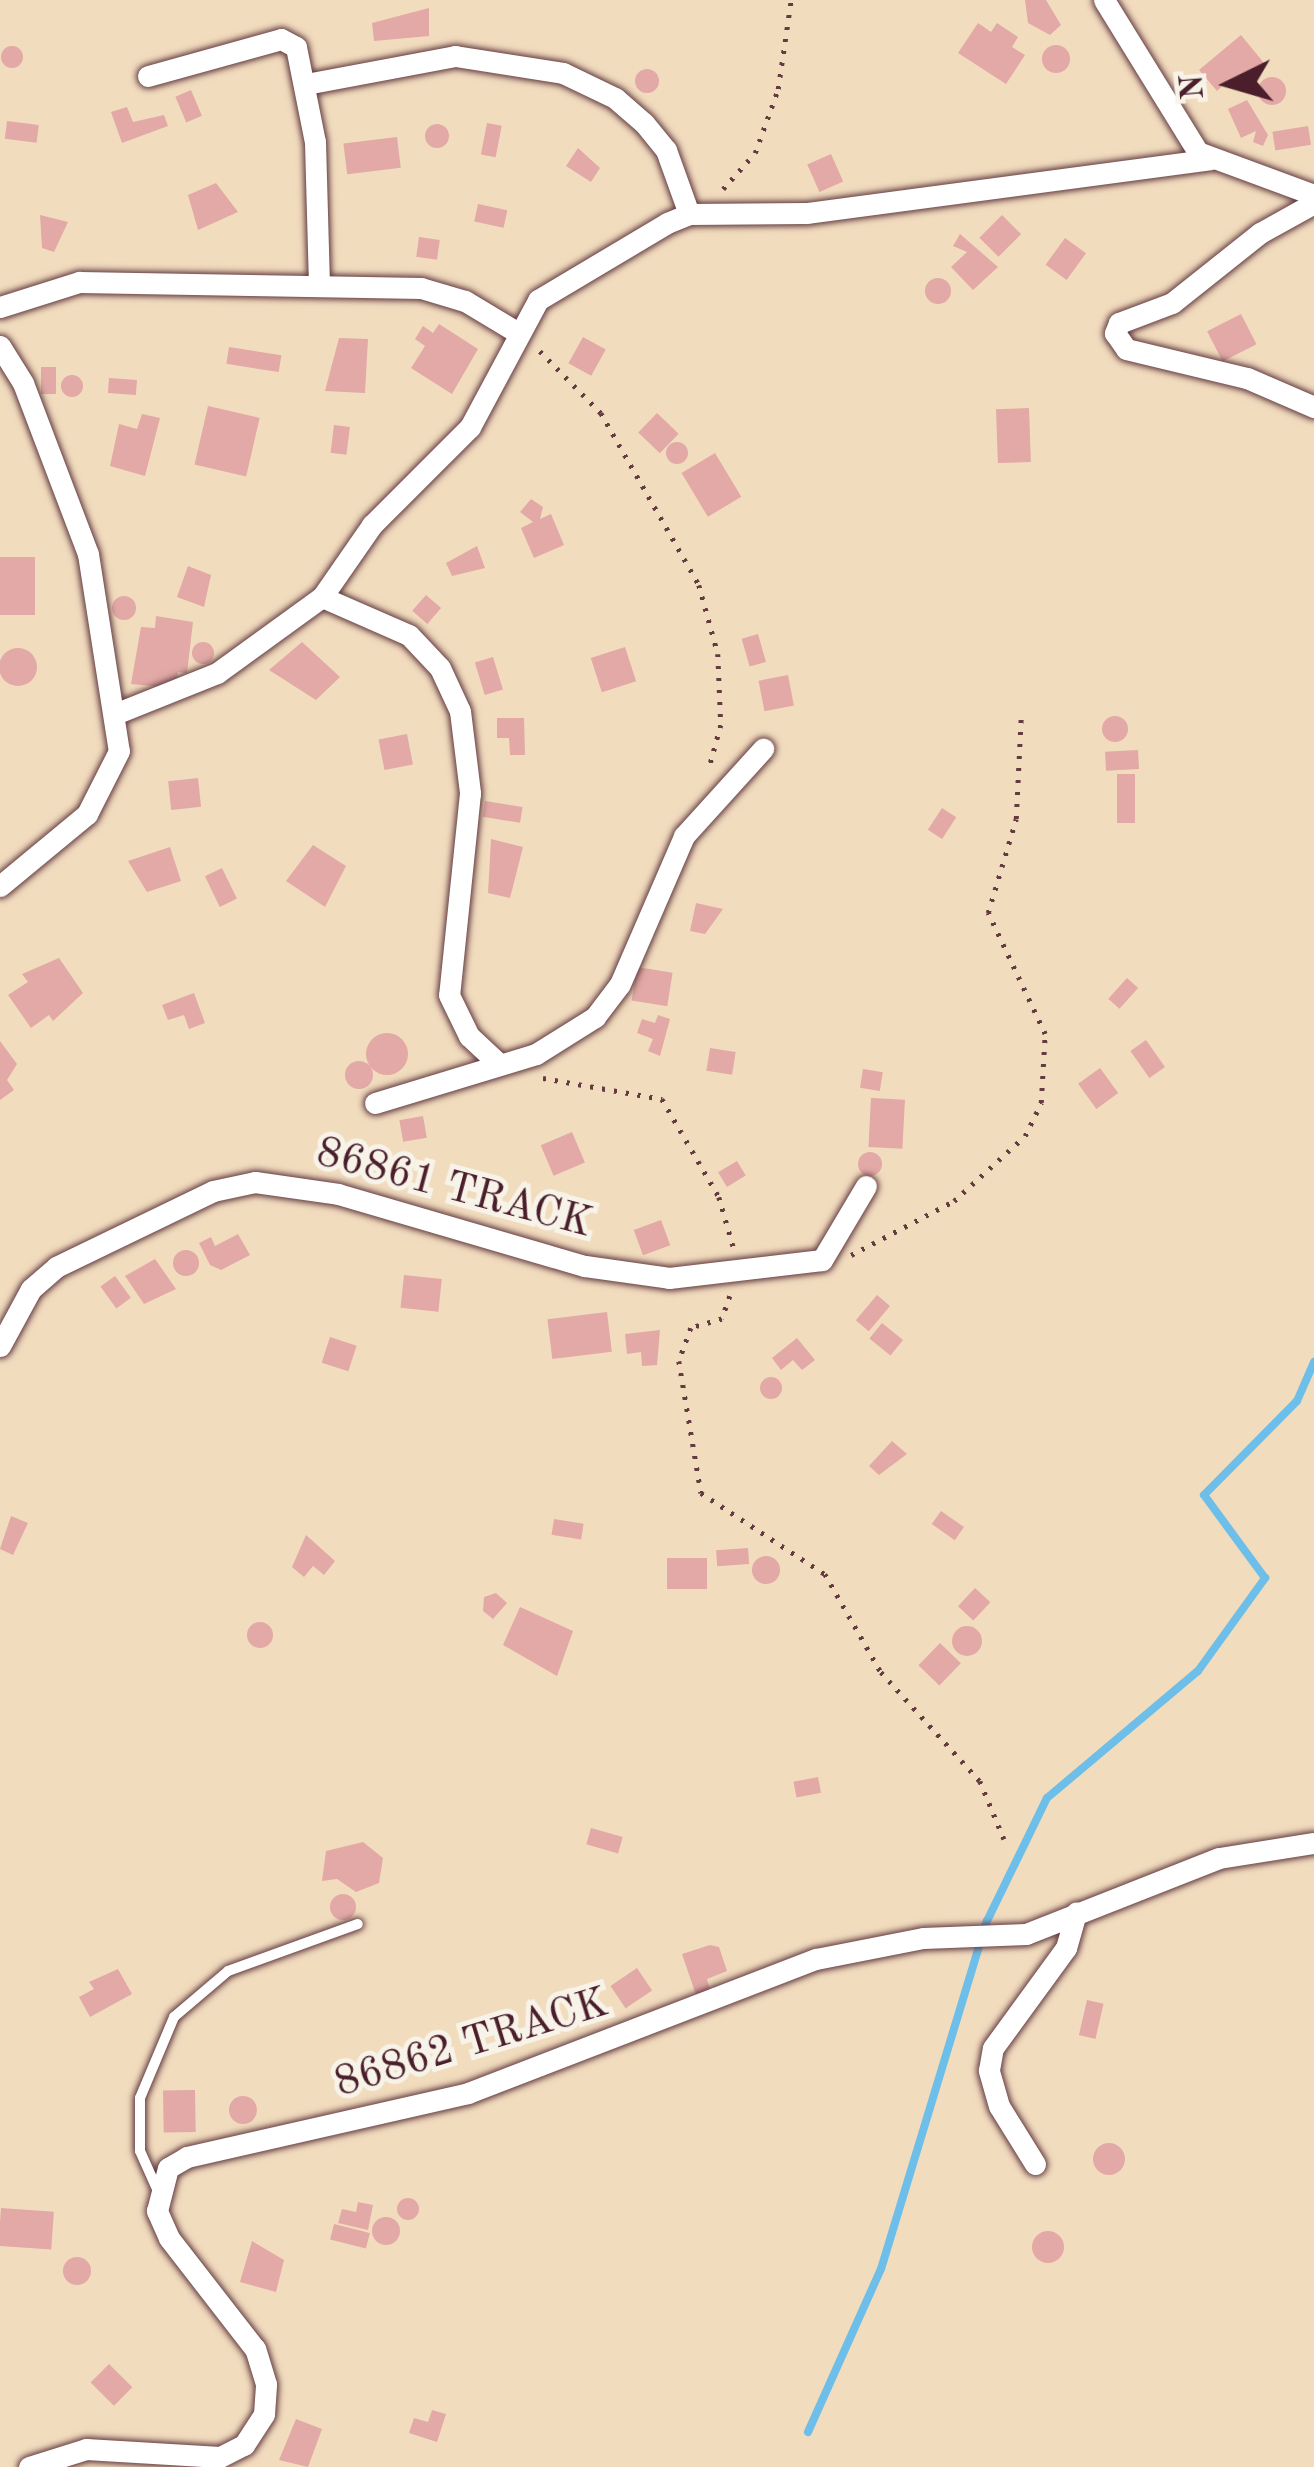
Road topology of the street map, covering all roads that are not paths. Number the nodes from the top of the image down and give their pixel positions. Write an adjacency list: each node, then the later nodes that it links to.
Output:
1 (1104, 0): 4 (street)
2 (148, 76): 3 (street)
3 (306, 84): 6 (street); 7 (street)
4 (1210, 160): 5 (street); 6 (street)
5 (1314, 199): 11 (street)
6 (689, 214): 9 (street)
7 (319, 285): 8 (street); 9 (street)
8 (0, 307)
9 (515, 332): 12 (street)
10 (0, 346): 13 (street)
11 (1314, 407)
12 (322, 597): 13 (street); 16 (street)
13 (118, 713): 15 (street)
14 (763, 749): 16 (street)
15 (0, 886)
16 (499, 1064): 17 (street)
17 (375, 1103)
18 (866, 1186): 19 (street, 86861 TRACK)
19 (0, 1346)
20 (1314, 1843): 21 (street, 86862 TRACK)
21 (1076, 1912): 23 (street); 24 (street, 86862 TRACK)
22 (358, 1924): 24 (lane)
23 (1035, 2164)
24 (157, 2189): 25 (street)
25 (28, 2467)

